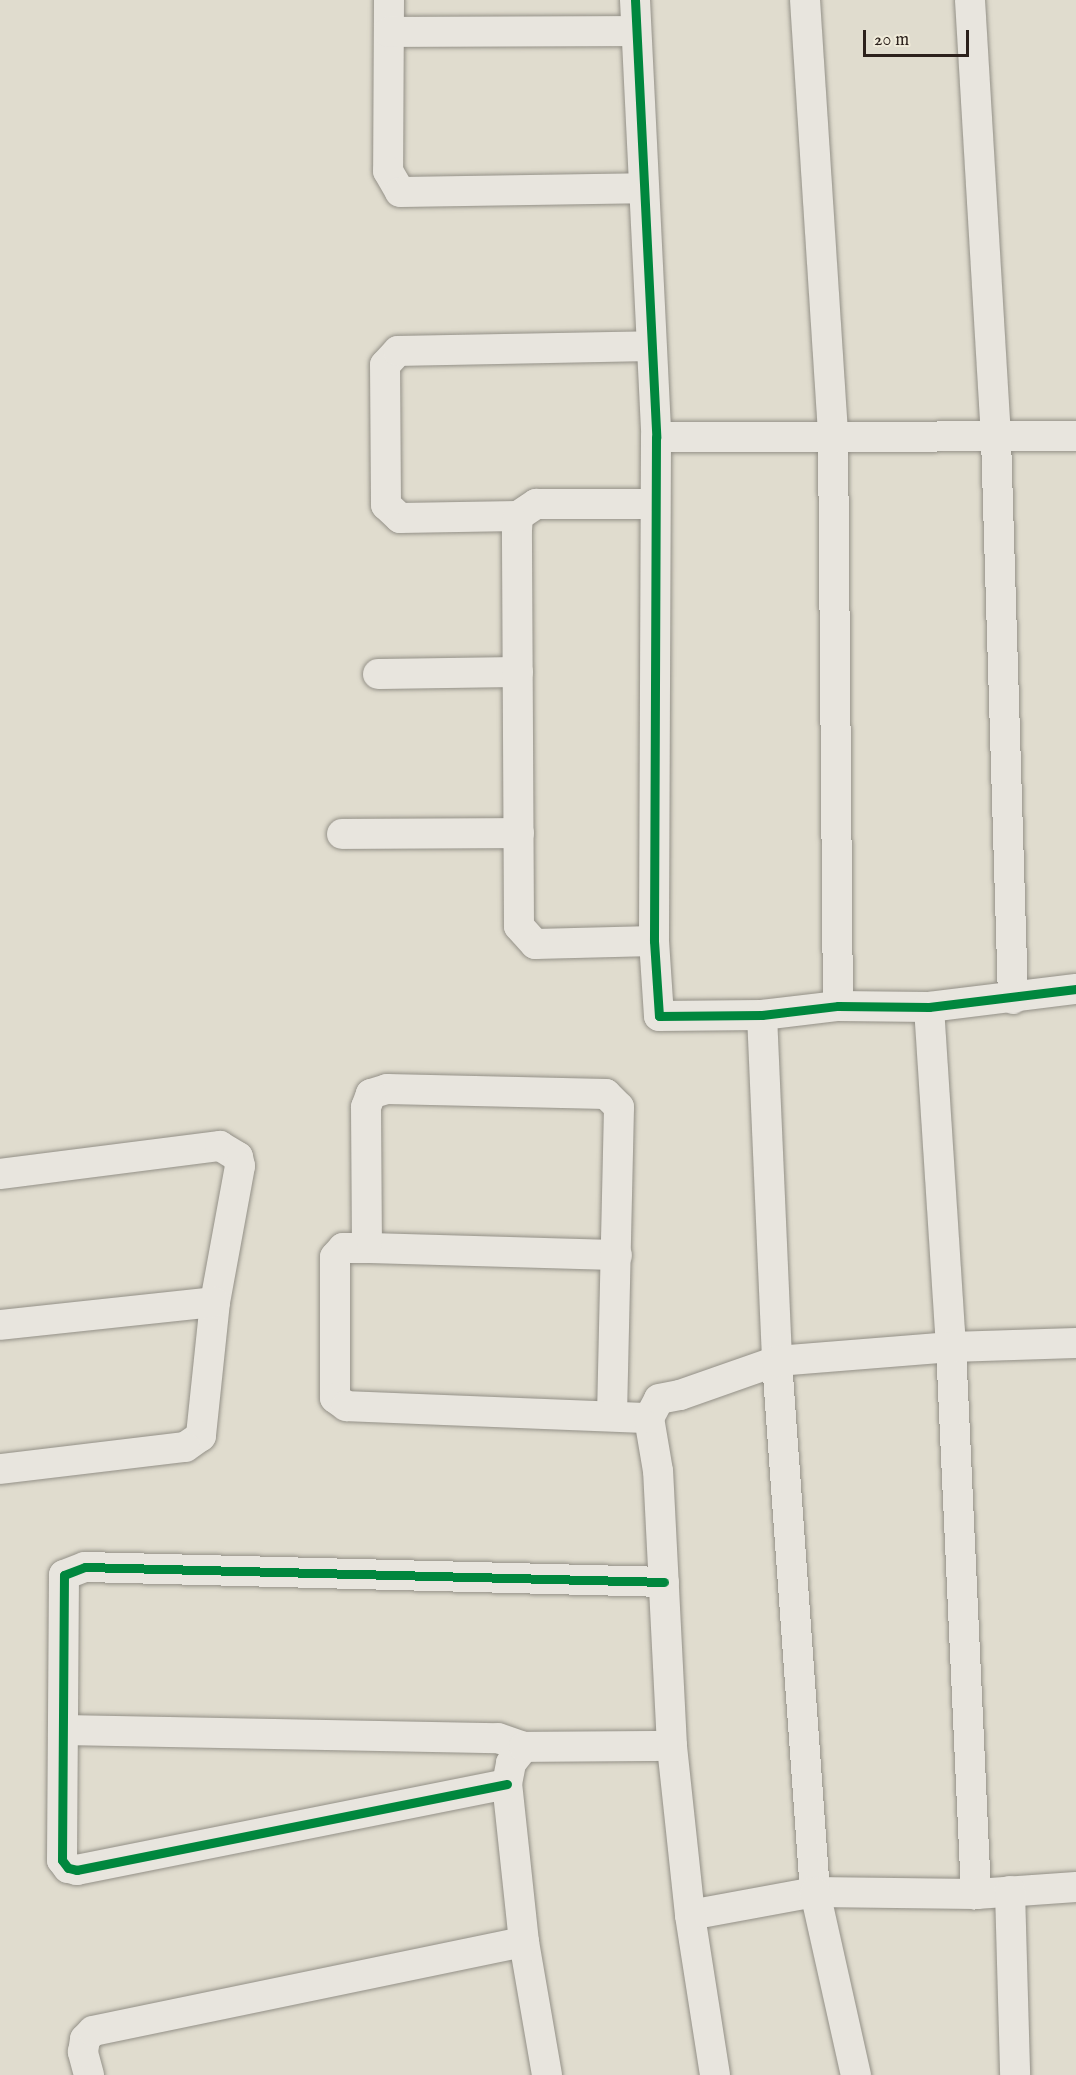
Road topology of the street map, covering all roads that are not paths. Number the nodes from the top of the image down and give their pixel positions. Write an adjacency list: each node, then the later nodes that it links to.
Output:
1 (389, 0): 6 (street)
2 (635, 0): 5 (street)
3 (805, 0): 11 (street)
4 (970, 0): 12 (street)
5 (636, 31): 6 (street); 7 (street)
6 (389, 32): 7 (street)
7 (643, 188): 8 (street)
8 (650, 346): 9 (street); 14 (street)
9 (656, 436): 11 (street); 13 (street)
10 (1076, 436): 12 (street)
11 (833, 437): 12 (street); 22 (street)
12 (996, 438): 21 (street)
13 (656, 504): 14 (street); 19 (street)
14 (518, 516): 15 (street)
15 (518, 672): 16 (street); 17 (street)
16 (378, 674)
17 (519, 833): 18 (street); 19 (street)
18 (342, 834)
19 (654, 940): 24 (street)
20 (1076, 989): 21 (street)
21 (1012, 999): 23 (street)
22 (838, 1006): 23 (street); 24 (street)
23 (929, 1007): 31 (street)
24 (762, 1015): 32 (street)
25 (0, 1174): 28 (street)
26 (367, 1248): 27 (street); 27 (street); 33 (street)
27 (617, 1255): 33 (street)
28 (215, 1302): 29 (street); 35 (street)
29 (0, 1325)
30 (1076, 1343): 31 (street)
31 (951, 1347): 32 (street); 44 (street)
32 (777, 1361): 34 (street); 43 (street)
33 (612, 1416): 34 (street)
34 (649, 1418): 36 (street)
35 (0, 1469)
36 (664, 1582): 37 (street); 38 (street)
37 (63, 1730): 39 (street); 40 (street)
38 (672, 1746): 39 (street); 45 (street)
39 (524, 1747): 40 (street)
40 (507, 1784): 46 (street)
41 (1076, 1887): 42 (street)
42 (1010, 1891): 44 (street); 51 (street)
43 (815, 1892): 44 (street); 45 (street); 50 (street)
44 (976, 1893)
45 (690, 1916): 49 (street)
46 (524, 1942): 47 (street); 48 (street)
47 (89, 2075)
48 (548, 2075)
49 (716, 2075)
50 (856, 2075)
51 (1015, 2075)

